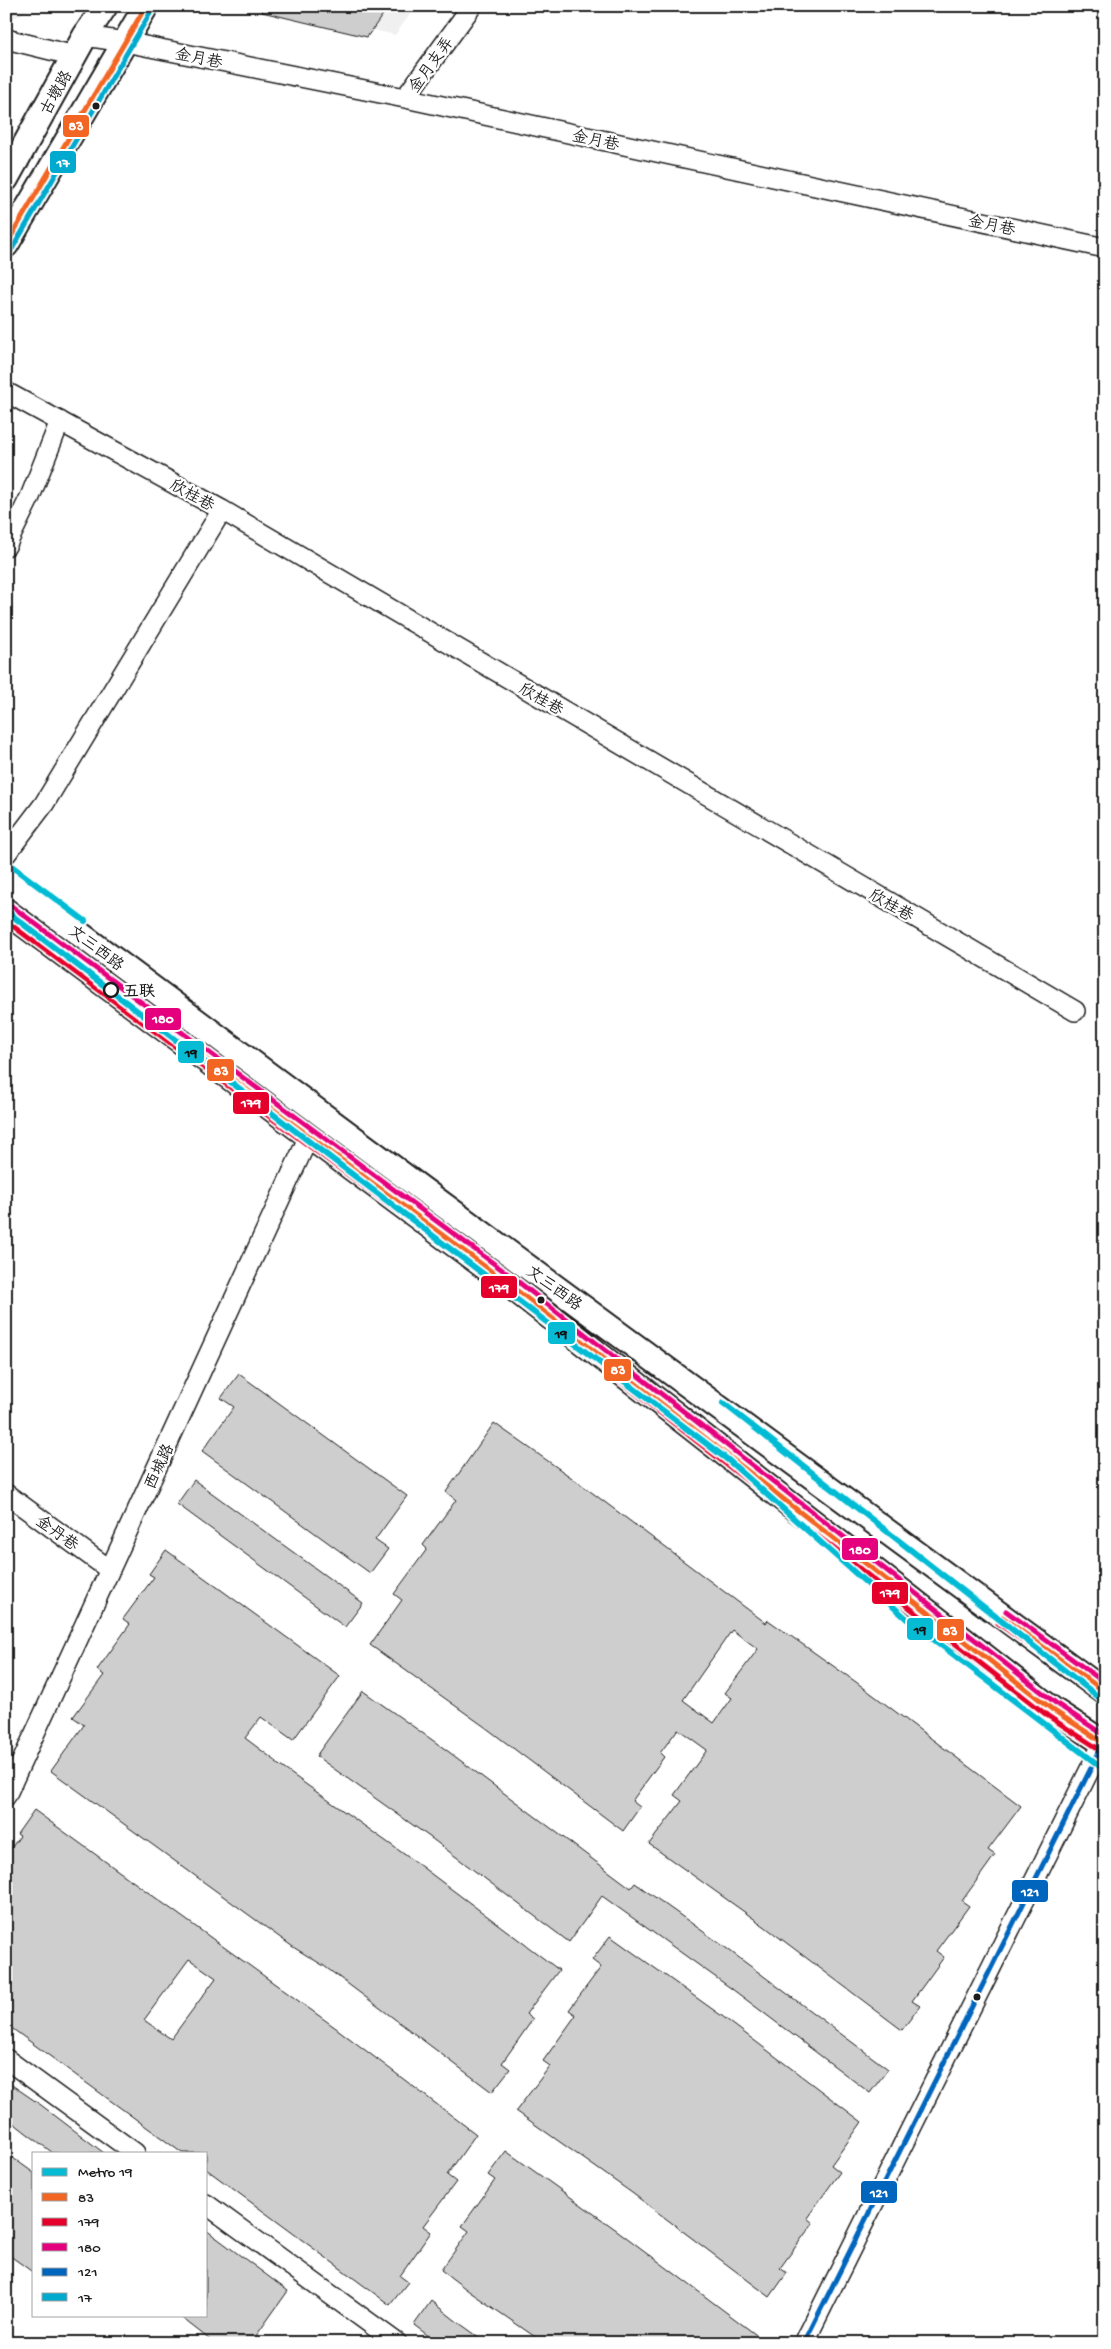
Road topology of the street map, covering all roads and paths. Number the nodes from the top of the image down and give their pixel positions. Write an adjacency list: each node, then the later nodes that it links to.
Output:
1 (105, 6): 6 (main road, 古墩路)
2 (146, 6): 5 (main road, 古墩路)
3 (472, 6): 7 (street, 金月支弄)
4 (6, 39): 6 (street, 金月巷)
5 (125, 42): 6 (street, 金月巷); 7 (street, 金月巷); 9 (main road, 古墩路)
6 (80, 46): 8 (main road, 古墩路)
7 (405, 98): 10 (street, 金月巷)
8 (6, 179)
9 (6, 245)
10 (1105, 248)
11 (6, 392): 12 (street, 欣桂巷)
12 (60, 422): 13 (street, 欣桂巷); 14 (street)
13 (222, 510): 15 (street); 18 (street, 欣桂巷)
14 (6, 546)
15 (6, 854)
16 (6, 879): 22 (main road, 文三西路)
17 (6, 911): 19 (main road, 文三西路)
18 (1075, 1011)
19 (309, 1136): 21 (street, 西城路); 23 (main road, 文三西路)
20 (6, 1494): 21 (street, 金丹巷)
21 (110, 1570): 24 (street, 西城路)
22 (1105, 1692)
23 (1104, 1742): 29 (street)
24 (6, 1796)
25 (6, 2059): 26 (street)
26 (134, 2152)
27 (208, 2205): 28 (street)
28 (398, 2343)
29 (804, 2343)

